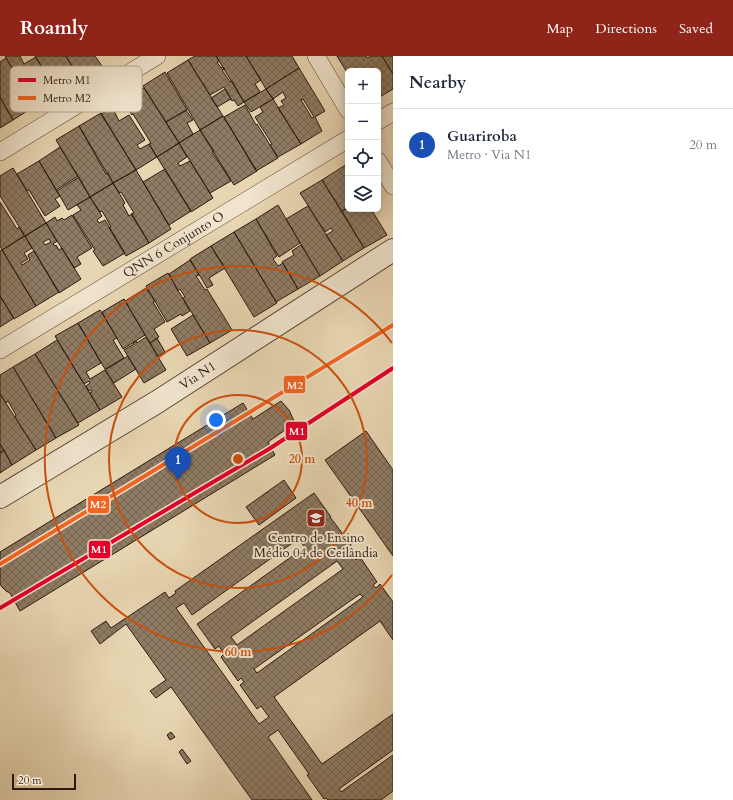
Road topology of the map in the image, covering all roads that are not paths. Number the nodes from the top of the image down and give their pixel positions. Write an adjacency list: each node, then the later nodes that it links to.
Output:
1 (157, 56): 3 (street)
2 (316, 56): 4 (street)
3 (141, 66)
4 (345, 105)
5 (65, 112): 9 (street)
6 (393, 112): 7 (street)
7 (381, 119)
8 (345, 142): 13 (street, QNN 6 Conjunto O)
9 (0, 152)
10 (381, 166): 11 (street)
11 (393, 186)
12 (393, 250): 14 (street, Via N1)
13 (0, 350)
14 (0, 497)

